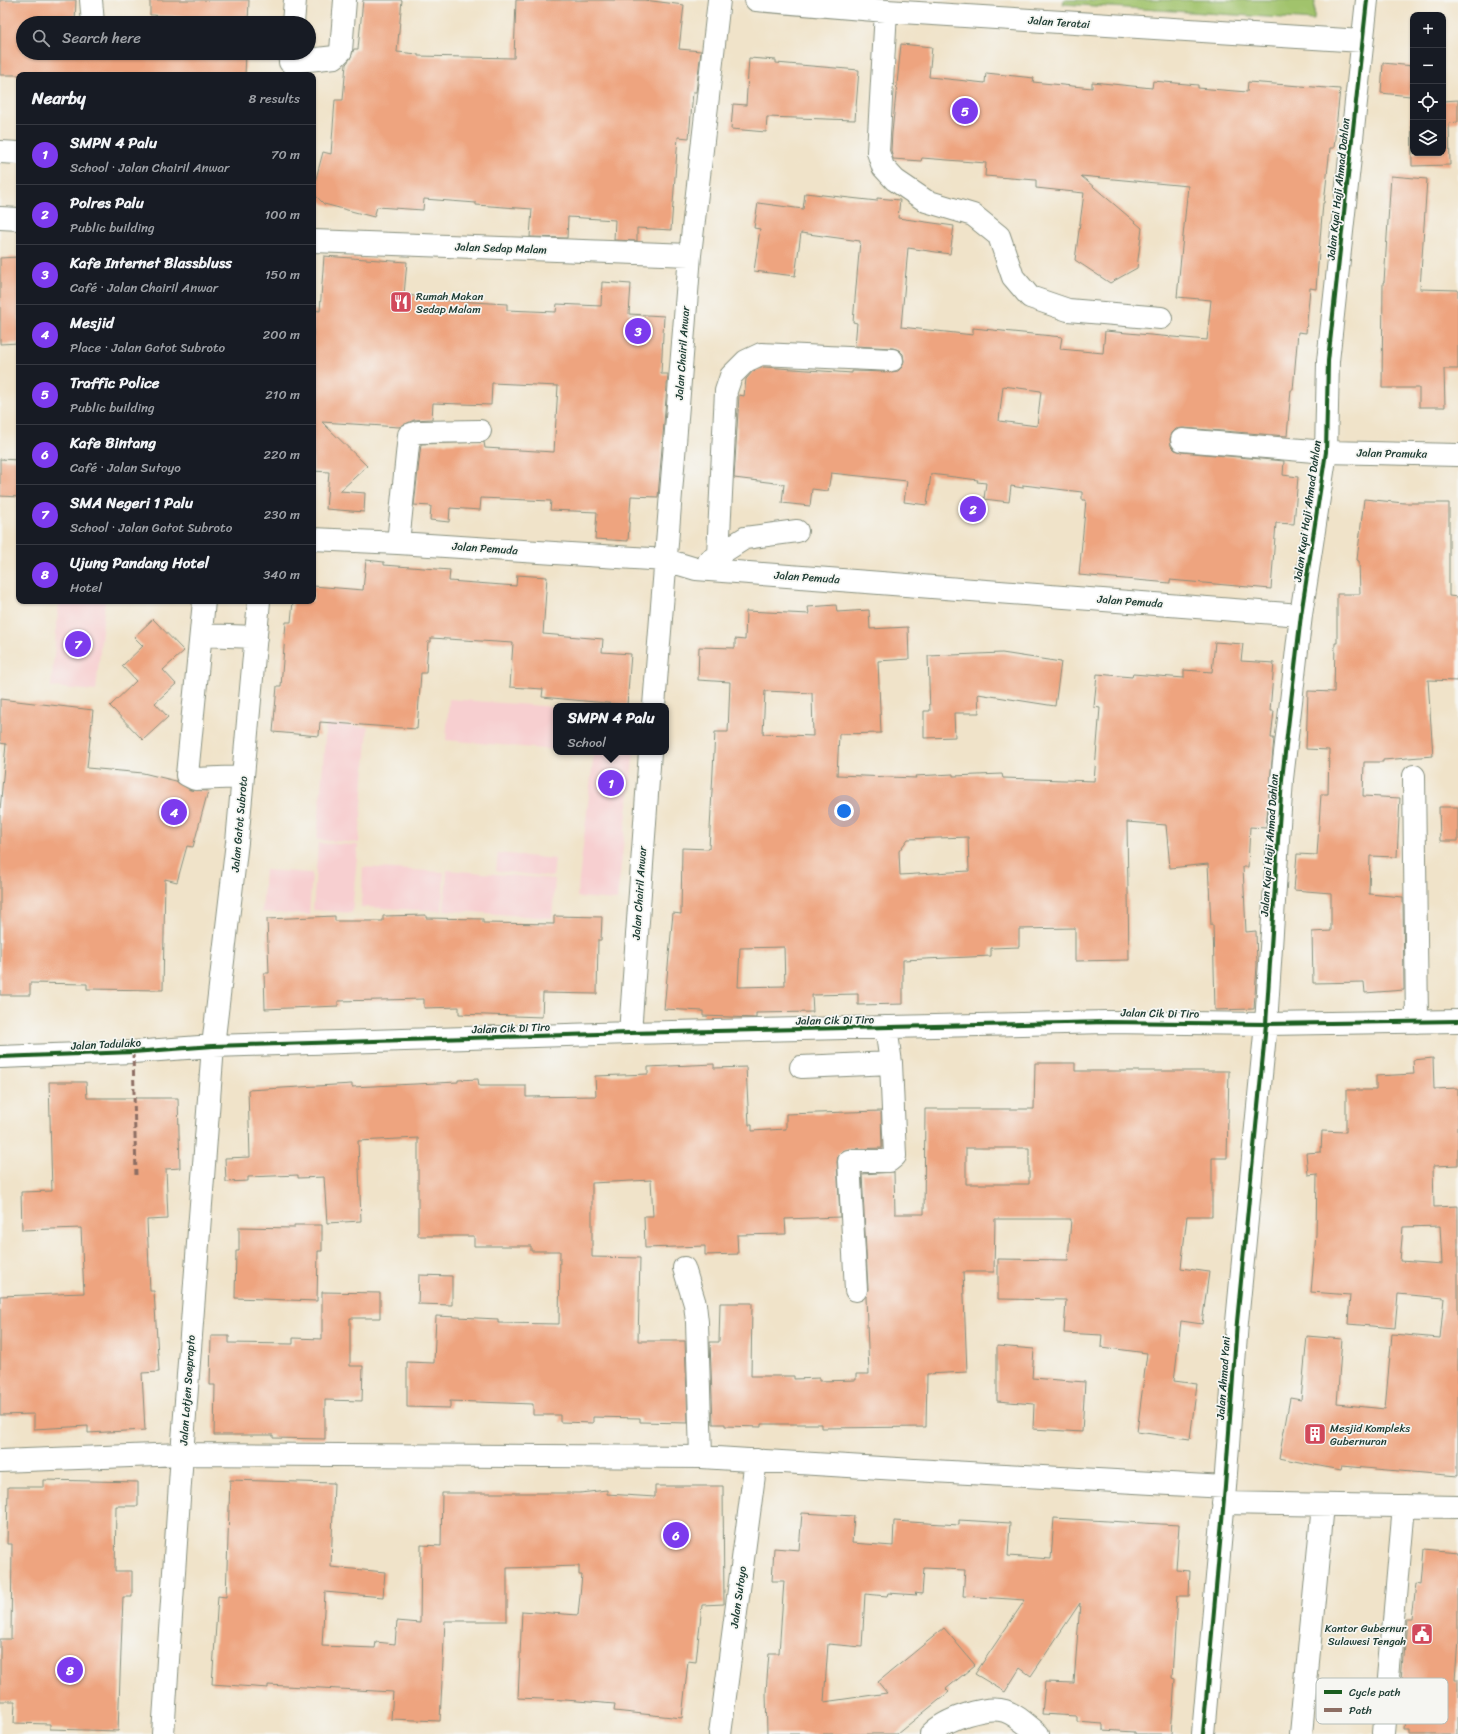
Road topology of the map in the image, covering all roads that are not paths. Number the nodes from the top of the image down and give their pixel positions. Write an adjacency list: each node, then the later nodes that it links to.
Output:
1 (91, 0): 8 (street)
2 (295, 0): 9 (street)
3 (345, 0): 12 (street)
4 (719, 0): 19 (street, Jalan Chairil Anwar)
5 (756, 0): 7 (street, Jalan Teratai)
6 (1366, 0): 10 (street, Jalan Kyai Haji Ahmad Dahlan)
7 (886, 11): 10 (street, Jalan Teratai); 20 (street)
8 (92, 16)
9 (294, 16)
10 (1362, 41): 24 (street, Jalan Kyai Haji Ahmad Dahlan)
11 (312, 60): 13 (street)
12 (316, 60)
13 (290, 63)
14 (0, 152): 15 (street)
15 (16, 153)
16 (0, 218): 17 (street)
17 (16, 219)
18 (316, 241): 19 (street, Jalan Sedap Malam)
19 (690, 255): 30 (street, Jalan Chairil Anwar)
20 (1161, 318)
21 (892, 360): 29 (street)
22 (480, 431): 28 (street)
23 (1182, 440): 24 (street, Jalan Pramuka)
24 (1326, 452): 25 (street, Jalan Pramuka); 34 (street, Jalan Kyai Haji Ahmad Dahlan)
25 (1458, 455)
26 (797, 531): 29 (street)
27 (316, 539): 28 (street, Jalan Pemuda)
28 (398, 543): 30 (street, Jalan Pemuda)
29 (718, 555): 31 (street)
30 (666, 560): 31 (street, Jalan Pemuda); 37 (street, Jalan Chairil Anwar)
31 (696, 569): 34 (street, Jalan Pemuda)
32 (204, 604): 35 (street)
33 (259, 604): 36 (street, Jalan Gatot Subroto)
34 (1301, 614): 43 (street, Jalan Kyai Haji Ahmad Dahlan)
35 (201, 635): 36 (street); 40 (street)
36 (256, 637): 40 (street, Jalan Gatot Subroto)
37 (654, 703)
38 (650, 755): 45 (street, Jalan Chairil Anwar)
39 (1414, 776): 41 (street)
40 (243, 777): 46 (street, Jalan Gatot Subroto)
41 (1416, 1022): 42 (street, Jalan Cik Di Tiro); 43 (street, Jalan Cik Di Tiro)
42 (1458, 1022)
43 (1266, 1024): 44 (street, Jalan Cik Di Tiro); 56 (street, Jalan Ahmad Yani)
44 (886, 1027): 45 (street, Jalan Cik Di Tiro); 48 (street)
45 (630, 1033): 46 (street, Jalan Cik Di Tiro)
46 (213, 1046): 47 (street, Jalan Tadulako); 52 (street, Jalan Latjen Soeprapto)
47 (0, 1057)
48 (891, 1063): 49 (street); 51 (street)
49 (800, 1067)
50 (684, 1268): 53 (street)
51 (856, 1290)
52 (182, 1454): 53 (street); 55 (street); 62 (street, Jalan Latjen Soeprapto)
53 (701, 1457): 54 (street)
54 (756, 1460): 56 (street); 63 (street, Jalan Sutoyo)
55 (0, 1461)
56 (1224, 1495): 57 (street); 66 (street, Jalan Ahmad Yani)
57 (1322, 1504): 58 (street); 67 (street)
58 (1404, 1506): 59 (street); 60 (street)
59 (1458, 1506)
60 (1389, 1678)
61 (1385, 1724): 68 (street)
62 (163, 1734)
63 (720, 1734)
64 (931, 1734): 65 (street)
65 (1038, 1734)
66 (1203, 1734)
67 (1301, 1734)
68 (1384, 1734)

